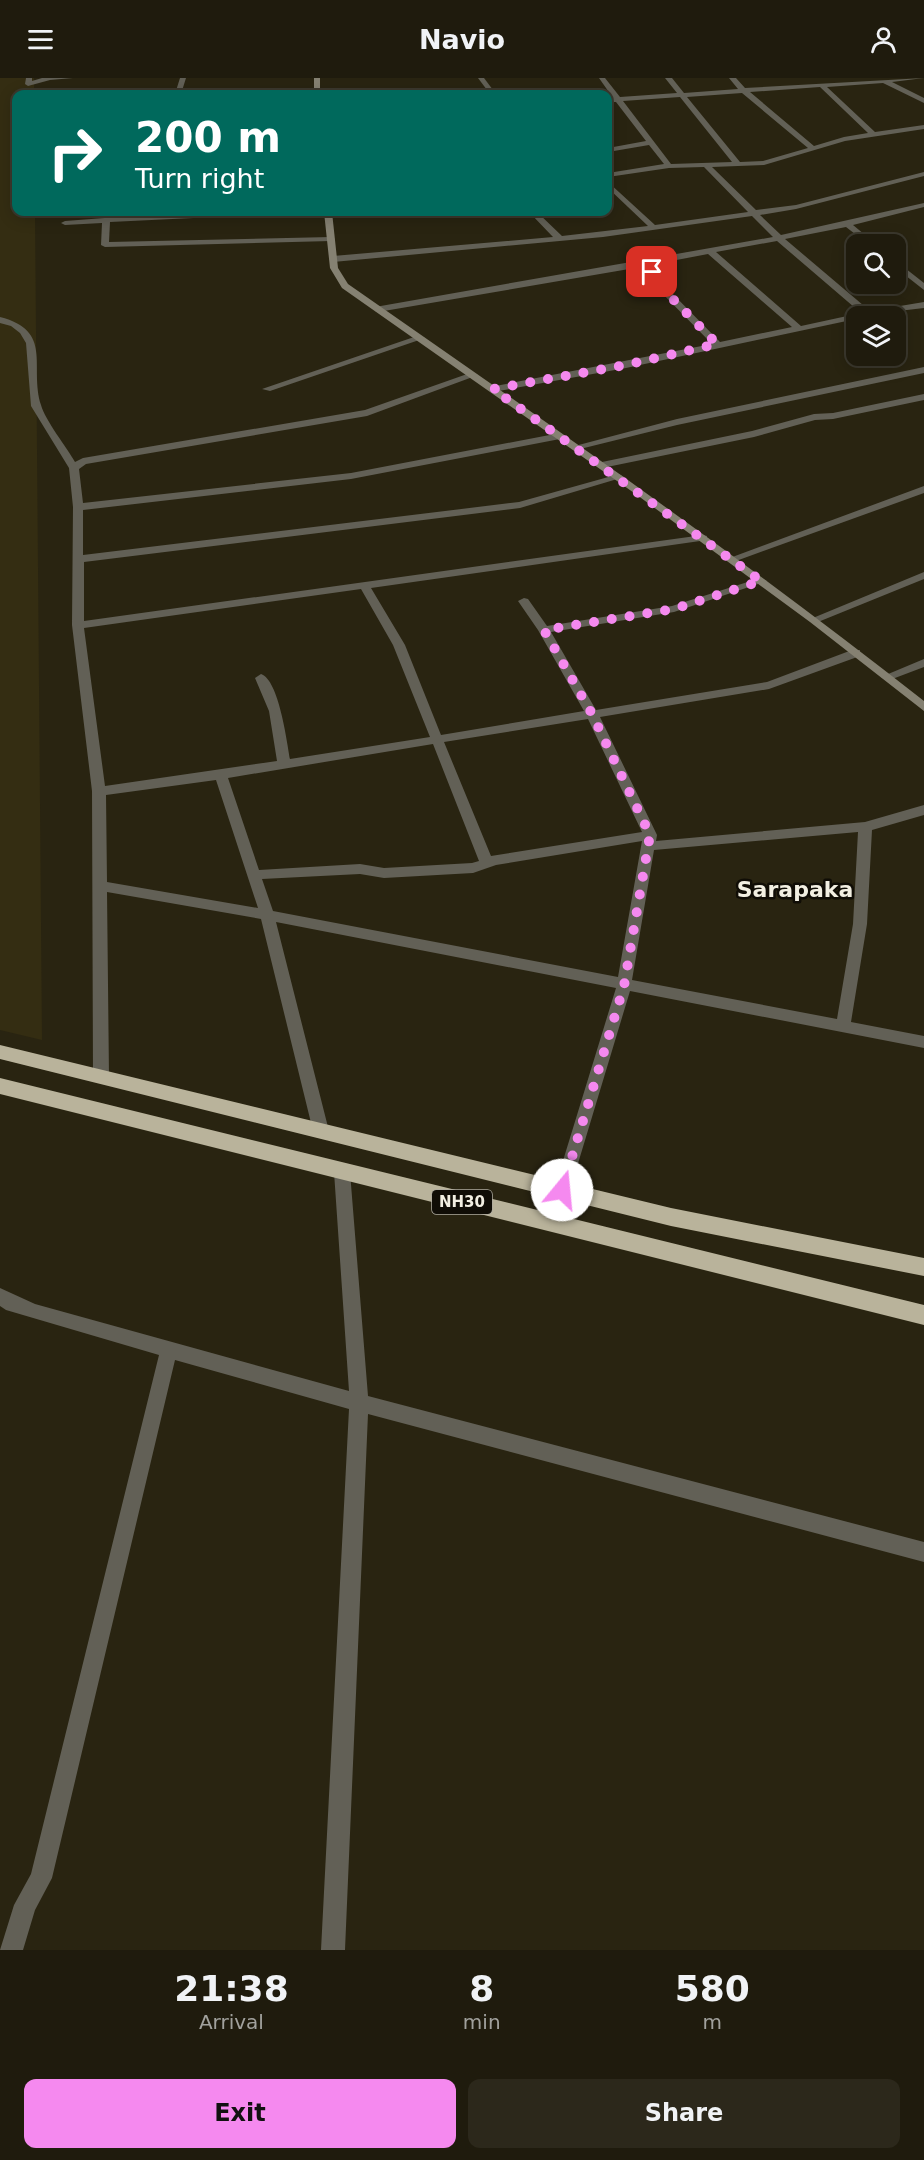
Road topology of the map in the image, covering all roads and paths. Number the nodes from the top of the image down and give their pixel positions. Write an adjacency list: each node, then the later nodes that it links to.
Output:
1 (28, 78): 2 (street)
2 (70, 78)
3 (668, 78): 10 (street)
4 (732, 78): 8 (street)
5 (921, 78): 6 (street)
6 (884, 81): 7 (street); 13 (street)
7 (821, 85): 8 (street); 15 (street)
8 (744, 91): 10 (street); 17 (street)
9 (612, 92): 11 (street)
10 (682, 95): 11 (street); 20 (street)
11 (617, 99): 12 (street); 16 (street)
12 (612, 100)
13 (924, 101)
14 (924, 127): 15 (street)
15 (874, 135): 17 (street)
16 (651, 142): 18 (street); 21 (street)
17 (814, 148): 20 (street)
18 (612, 149)
19 (705, 164): 20 (street); 21 (street); 26 (street)
20 (738, 164)
21 (669, 166): 22 (street)
22 (612, 174)
23 (924, 174): 26 (street)
24 (612, 188): 32 (street)
25 (924, 205): 33 (street)
26 (751, 212): 32 (street); 37 (street)
27 (191, 216): 30 (street)
28 (328, 216): 35 (main road)
29 (537, 216): 36 (street)
30 (106, 220): 31 (street); 35 (street)
31 (65, 223)
32 (652, 226): 36 (street)
33 (849, 226): 34 (street); 37 (street)
34 (859, 234)
35 (331, 239): 39 (main road)
36 (560, 239): 39 (street)
37 (780, 239): 38 (street); 44 (street)
38 (710, 251): 40 (street); 49 (street)
39 (333, 259): 46 (main road)
40 (638, 266): 46 (street); 51 (street)
41 (906, 272): 42 (street)
42 (924, 287)
43 (924, 305): 45 (street)
44 (859, 306)
45 (906, 308)
46 (378, 309): 50 (main road)
47 (846, 318): 49 (street)
48 (0, 320): 60 (street)
49 (798, 328): 51 (street)
50 (420, 338): 53 (main road); 54 (street)
51 (717, 344): 55 (street)
52 (924, 370): 58 (street)
53 (473, 375): 55 (main road); 60 (street)
54 (267, 389)
55 (493, 389): 57 (main road)
56 (924, 397): 59 (street)
57 (560, 436): 58 (main road); 63 (street)
58 (576, 447): 59 (main road)
59 (602, 465): 61 (main road)
60 (74, 468): 63 (street)
61 (619, 477): 64 (main road); 65 (street)
62 (924, 489): 66 (street)
63 (78, 507): 65 (street)
64 (703, 538): 66 (main road); 69 (street)
65 (77, 559): 72 (street)
66 (732, 559): 68 (main road)
67 (924, 575): 71 (street)
68 (761, 581): 71 (main road); 73 (street)
69 (365, 586): 72 (street); 80 (street)
70 (524, 602): 73 (street)
71 (814, 620): 74 (main road)
72 (78, 625): 83 (street)
73 (544, 630): 79 (street)
74 (856, 652): 76 (main road); 79 (street)
75 (924, 663): 76 (street)
76 (887, 677): 78 (main road)
77 (261, 678): 81 (street)
78 (924, 707)
79 (592, 714): 80 (street); 86 (street)
80 (437, 740): 81 (street); 87 (street)
81 (284, 763): 82 (street)
82 (221, 775): 83 (street); 88 (street)
83 (99, 791): 89 (street)
84 (924, 810): 85 (street)
85 (865, 826): 86 (street); 92 (street)
86 (649, 840): 87 (street); 91 (street)
87 (487, 864): 88 (street)
88 (254, 875): 90 (street)
89 (99, 886): 90 (street); 95 (street)
90 (267, 915): 91 (street); 97 (street)
91 (624, 986): 92 (street); 99 (street)
92 (843, 1028): 93 (street)
93 (924, 1042)
94 (0, 1052): 95 (highway)
95 (101, 1077): 97 (highway)
96 (0, 1086): 98 (highway, NH30)
97 (321, 1131): 99 (highway)
98 (342, 1172): 102 (highway, NH30); 104 (street)
99 (562, 1190): 100 (highway)
100 (924, 1267)
101 (0, 1296): 103 (street)
102 (924, 1315)
103 (170, 1349): 104 (street); 106 (street)
104 (358, 1403): 105 (street); 107 (street)
105 (924, 1552)
106 (10, 1950)
107 (333, 1950)

